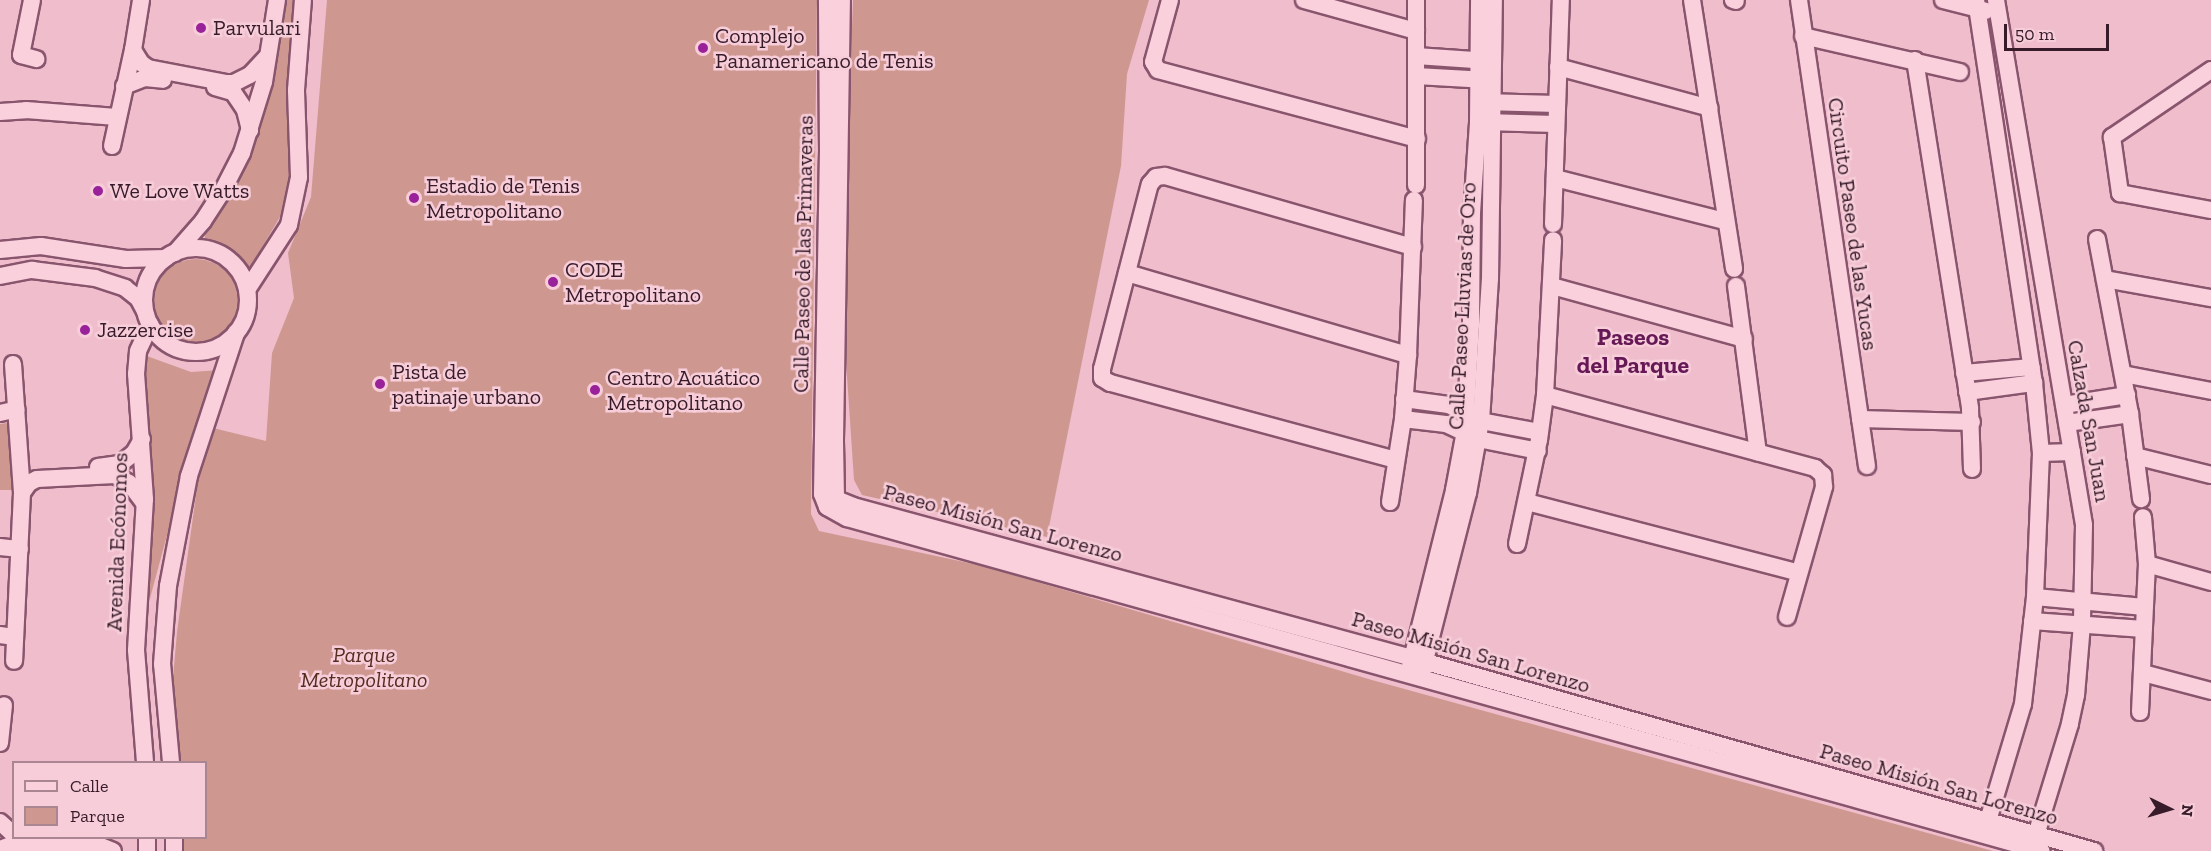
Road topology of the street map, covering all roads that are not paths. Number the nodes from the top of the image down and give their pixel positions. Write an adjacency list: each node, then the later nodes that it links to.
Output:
1 (32, 0): 23 (street)
2 (141, 0): 20 (street)
3 (277, 0): 21 (street)
4 (303, 0): 56 (street)
5 (827, 0): 96 (street, Calle Paseo de las Primaveras)
6 (842, 0): 96 (street, Calle Paseo de las Primaveras)
7 (1170, 0): 41 (street)
8 (1304, 0): 18 (street)
9 (1416, 0): 18 (street)
10 (1479, 0): 25 (street, Calle Paseo Lluvias de Oro)
11 (1494, 0): 25 (street, Calle Paseo Lluvias de Oro)
12 (1561, 0): 26 (street)
13 (1692, 0): 35 (street)
14 (1799, 0): 19 (street, Circuito Paseo de las Yucas)
15 (1943, 0): 16 (street)
16 (1977, 5): 17 (street); 49 (street, Calzada San Juan)
17 (1998, 7): 47 (street, Calzada San Juan)
18 (1416, 31): 22 (street)
19 (1803, 36): 24 (street); 76 (street, Circuito Paseo de las Yucas)
20 (133, 50): 31 (street); 32 (street)
21 (269, 55): 32 (street); 40 (street)
22 (1416, 56): 25 (street); 29 (street)
23 (36, 59)
24 (1915, 60): 28 (street); 63 (street)
25 (1486, 61): 30 (street, Calle Paseo Lluvias de Oro)
26 (1558, 67): 34 (street); 35 (street)
27 (2211, 70): 44 (street)
28 (1960, 72)
29 (1416, 76): 30 (street); 41 (street)
30 (1486, 80): 33 (street, Calle Paseo Lluvias de Oro)
31 (124, 86): 32 (street); 37 (street)
32 (234, 87): 40 (street)
33 (1485, 102): 34 (street); 38 (street, Calle Paseo Lluvias de Oro)
34 (1557, 104): 39 (street)
35 (1710, 108): 45 (street)
36 (0, 112): 37 (street)
37 (117, 117): 42 (street)
38 (1485, 122): 39 (street); 79 (street, Calle Paseo Lluvias de Oro)
39 (1556, 124): 43 (street)
40 (250, 130): 51 (street)
41 (1417, 139): 48 (street)
42 (112, 146)
43 (1555, 178): 45 (street); 55 (street)
44 (2211, 210)
45 (1725, 221): 60 (street)
46 (2097, 239): 54 (street)
47 (2036, 246): 49 (street); 71 (street, Calzada San Juan)
48 (1413, 247): 52 (street); 61 (street)
49 (2013, 249): 65 (street, Calzada San Juan)
50 (0, 250): 51 (street)
51 (170, 256): 56 (street); 58 (street)
52 (1127, 273): 61 (street); 88 (street)
53 (0, 276): 58 (street)
54 (2105, 279): 57 (street); 64 (street)
55 (1552, 286): 60 (street); 68 (street)
56 (247, 290): 59 (street)
57 (2211, 298)
58 (148, 318): 59 (street); 81 (street, Avenida Ecónomos)
59 (236, 333): 117 (street)
60 (1744, 339): 84 (street)
61 (1408, 355): 70 (street)
62 (13, 364): 72 (street)
63 (1964, 374): 65 (street); 67 (street)
64 (2122, 374): 66 (street); 69 (street)
65 (2033, 375): 67 (street); 85 (street, Calzada San Juan)
66 (2211, 391)
67 (1967, 392): 77 (street)
68 (1545, 395): 80 (street); 84 (street)
69 (2127, 396): 71 (street); 74 (street)
70 (1404, 399): 75 (street); 79 (street)
71 (2064, 405): 78 (street, Calzada San Juan)
72 (17, 409): 73 (street); 87 (street)
73 (0, 413)
74 (2130, 414): 78 (street); 86 (street)
75 (1403, 419): 79 (street); 88 (street)
76 (1860, 419): 77 (street); 89 (street, Circuito Paseo de las Yucas)
77 (1972, 422): 90 (street)
78 (2067, 423): 83 (street, Calzada San Juan)
79 (1473, 426): 80 (street); 82 (street); 113 (street, Calle Paseo Lluvias de Oro)
80 (1540, 432): 82 (street)
81 (142, 439): 87 (street); 97 (street, Avenida Ecónomos)
82 (1538, 451): 95 (street)
83 (2072, 452): 85 (street); 106 (street, Calzada San Juan)
84 (1758, 453): 103 (street)
85 (2041, 453): 105 (street, Calzada San Juan)
86 (2135, 456): 91 (street); 93 (street)
87 (21, 458): 92 (street)
88 (1396, 460): 94 (street)
89 (1867, 466)
90 (1972, 469)
91 (2211, 476)
92 (22, 493): 97 (street); 101 (street)
93 (2141, 499)
94 (1390, 502)
95 (1527, 502): 99 (street); 103 (street)
96 (832, 503): 113 (street, Paseo Misión San Lorenzo); 116 (street, Paseo Misión San Lorenzo)
97 (144, 504): 118 (street, Avenida Ecónomos)
98 (2143, 517): 102 (street)
99 (1517, 544)
100 (0, 547): 101 (street)
101 (20, 549): 112 (street)
102 (2147, 564): 104 (street); 107 (street)
103 (1799, 573): 108 (street)
104 (2211, 582)
105 (2035, 597): 106 (street); 109 (street, Calzada San Juan)
106 (2082, 600): 107 (street); 110 (street, Calzada San Juan)
107 (2145, 607): 111 (street)
108 (1786, 617)
109 (2032, 621): 110 (street); 126 (street, Calzada San Juan)
110 (2082, 624): 111 (street); 128 (street, Calzada San Juan)
111 (2144, 629): 115 (street)
112 (8, 636): 114 (street)
113 (1419, 660): 116 (street, Calle Paseo Lluvias de Oro); 126 (street, Paseo Misión San Lorenzo)
114 (14, 662)
115 (2142, 673): 119 (street); 121 (street)
116 (1414, 677): 126 (street, Paseo Misión San Lorenzo)
117 (162, 680): 118 (street); 124 (street)
118 (138, 681): 123 (street, Avenida Ecónomos)
119 (2211, 691)
120 (4, 705): 122 (street)
121 (2140, 712)
122 (1, 734)
123 (145, 761)
124 (171, 761)
125 (0, 822): 127 (street)
126 (1986, 828): 128 (street, Paseo Misión San Lorenzo)
127 (12, 834)
128 (2036, 844): 131 (street, Paseo Misión San Lorenzo)
129 (0, 849): 130 (street)
130 (113, 851)
131 (2094, 851)

